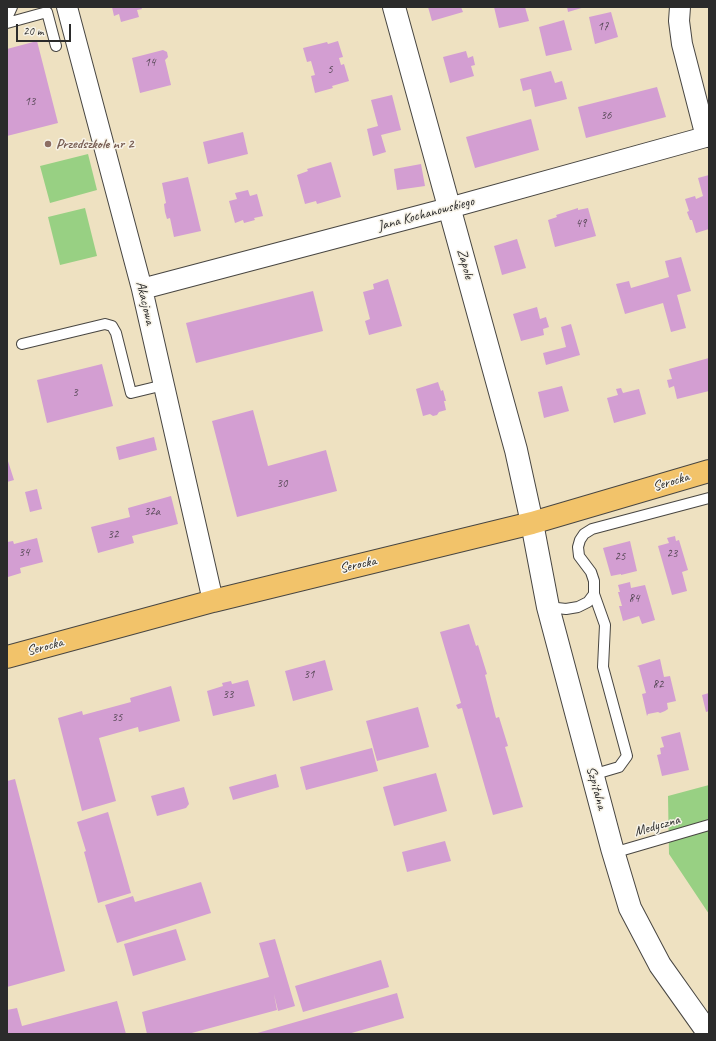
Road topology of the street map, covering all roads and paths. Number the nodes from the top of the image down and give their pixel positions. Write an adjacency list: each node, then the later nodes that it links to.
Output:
1 (12, 7): 5 (lane)
2 (66, 7): 10 (street, Akacjowa)
3 (394, 7): 9 (street, Zapole)
4 (680, 7): 8 (street)
5 (7, 18)
6 (7, 23): 7 (lane)
7 (56, 46)
8 (707, 137): 9 (street, Jana Kochanowskiego)
9 (449, 208): 10 (street, Jana Kochanowskiego); 15 (street, Zapole)
10 (142, 289): 12 (street, Akacjowa)
11 (22, 344): 12 (lane)
12 (164, 385): 17 (street, Akacjowa)
13 (709, 471): 15 (main road, Serocka)
14 (709, 498): 16 (lane)
15 (532, 523): 17 (main road, Serocka); 18 (street, Szpitalna)
16 (594, 594): 18 (lane); 20 (lane)
17 (213, 601): 19 (main road, Serocka)
18 (548, 607): 20 (street, Szpitalna)
19 (7, 657)
20 (592, 775): 22 (street, Szpitalna)
21 (709, 825): 22 (lane, Medyczna)
22 (613, 853): 23 (street, Szpitalna)
23 (709, 1034)

